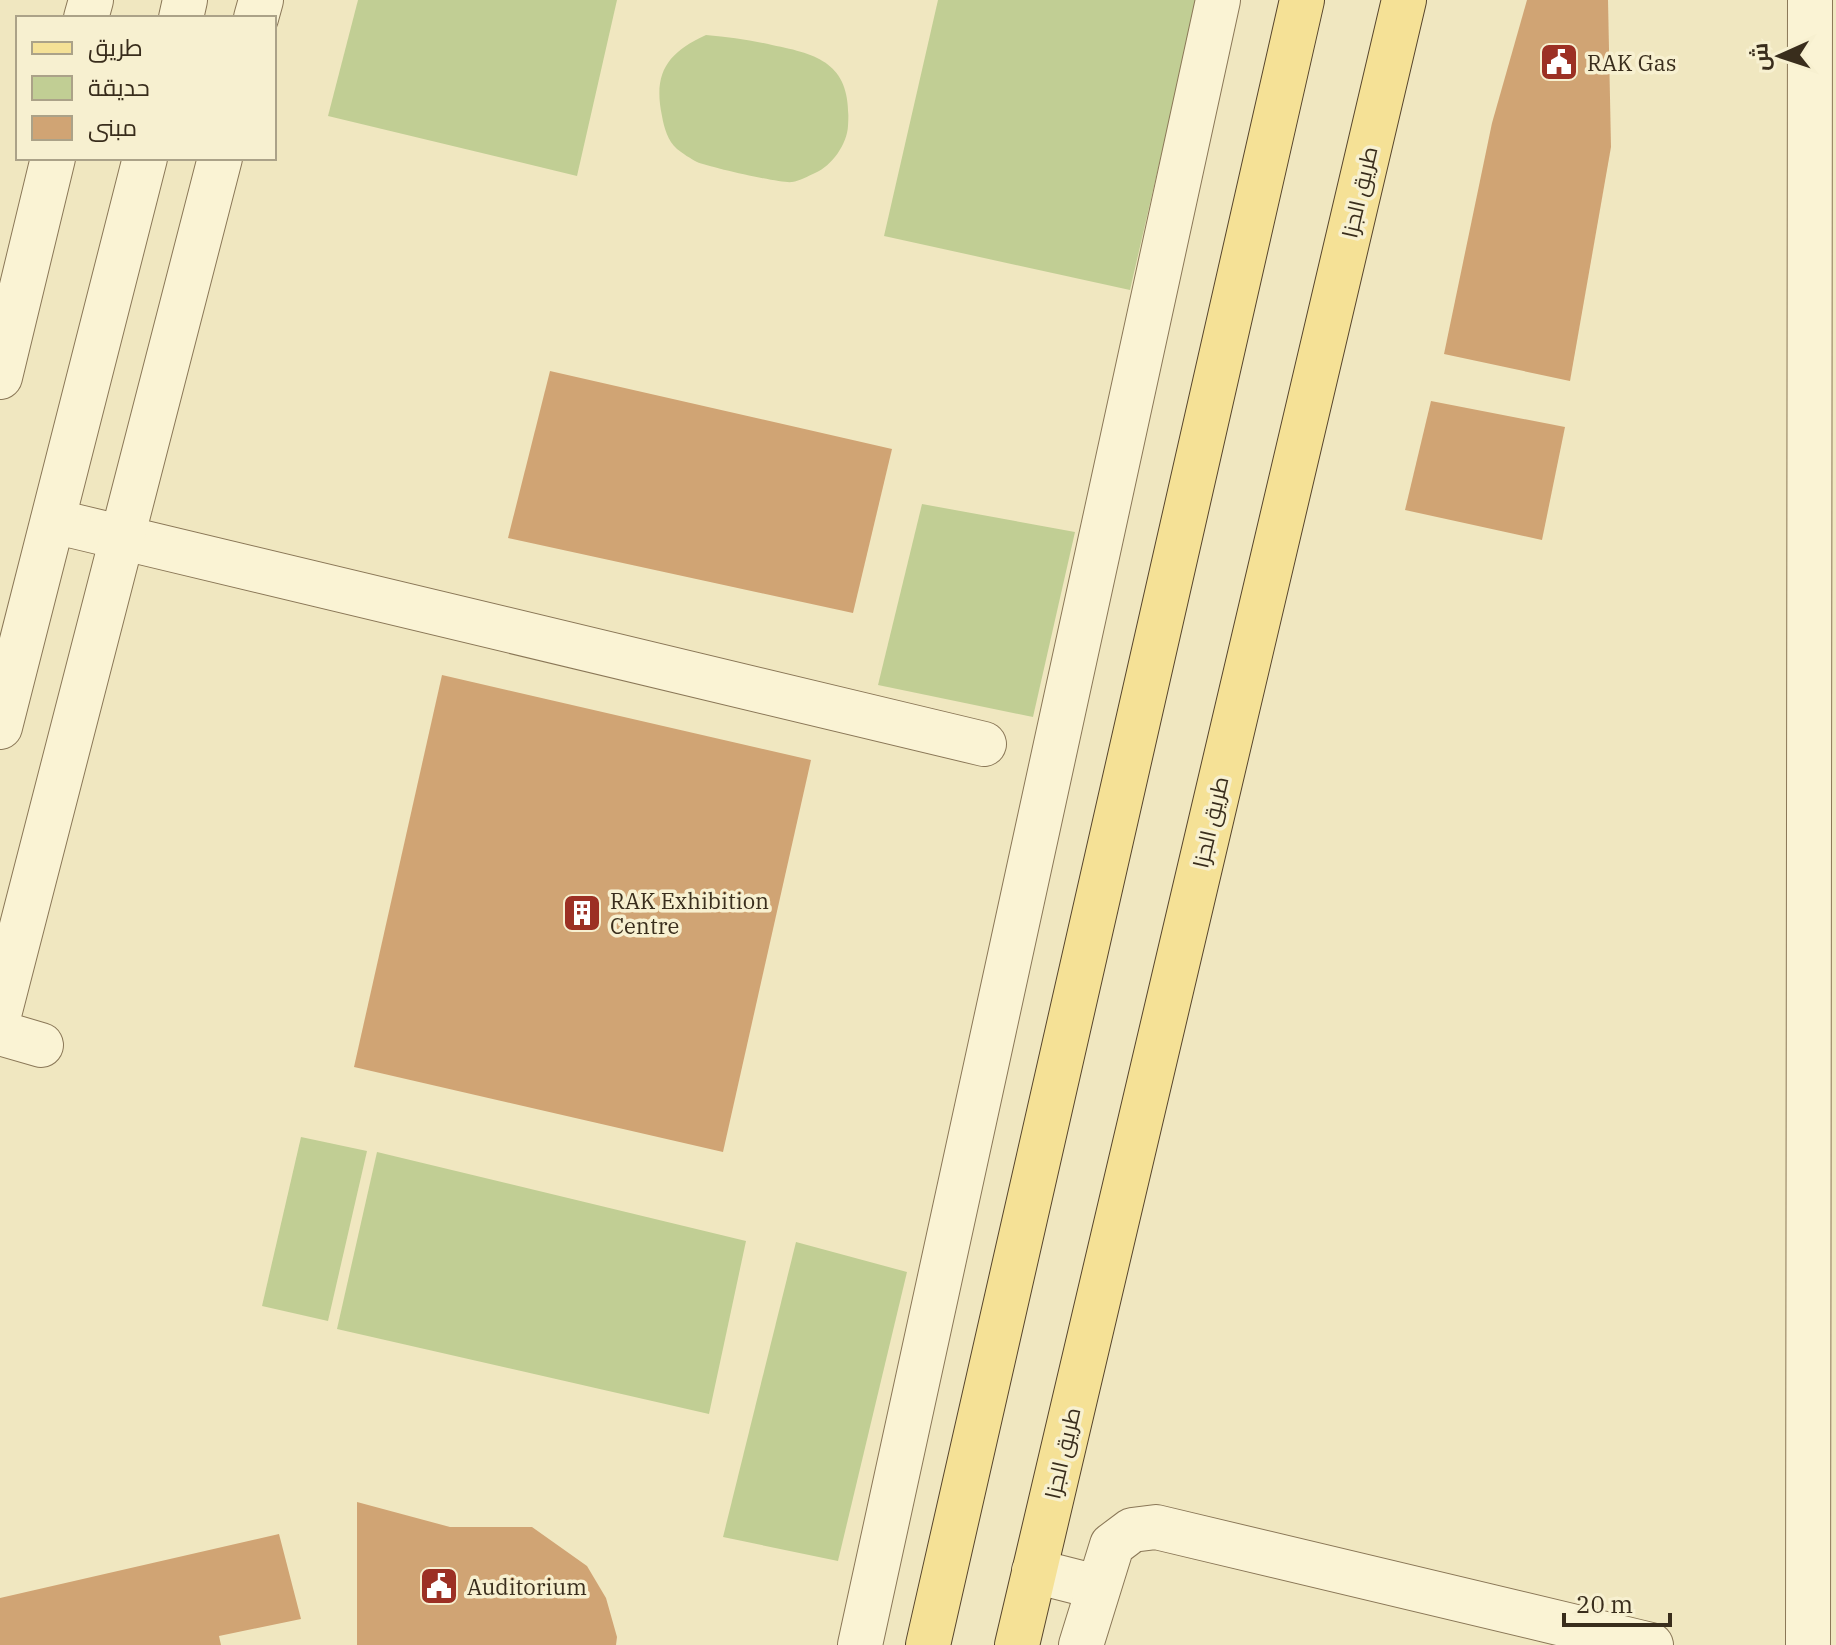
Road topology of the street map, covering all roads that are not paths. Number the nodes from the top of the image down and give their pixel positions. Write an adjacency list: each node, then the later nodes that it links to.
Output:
1 (1218, 0): 18 (street)
2 (1302, 0): 19 (main road)
3 (1404, 0): 16 (main road, طريق الجزا)
4 (1810, 0): 23 (street)
5 (53, 160): 8 (street)
6 (144, 160): 9 (street)
7 (219, 160): 10 (street)
8 (0, 377)
9 (53, 521): 10 (street); 11 (street)
10 (122, 537): 12 (street); 13 (street)
11 (0, 727)
12 (984, 744)
13 (0, 1011)
14 (0, 1033): 15 (street)
15 (41, 1045)
16 (1034, 1571): 17 (street); 20 (main road, طريق الجزا)
17 (1097, 1587): 21 (street); 22 (street)
18 (860, 1645)
19 (928, 1645)
20 (1017, 1645)
21 (1081, 1645)
22 (1651, 1645)
23 (1808, 1645)

